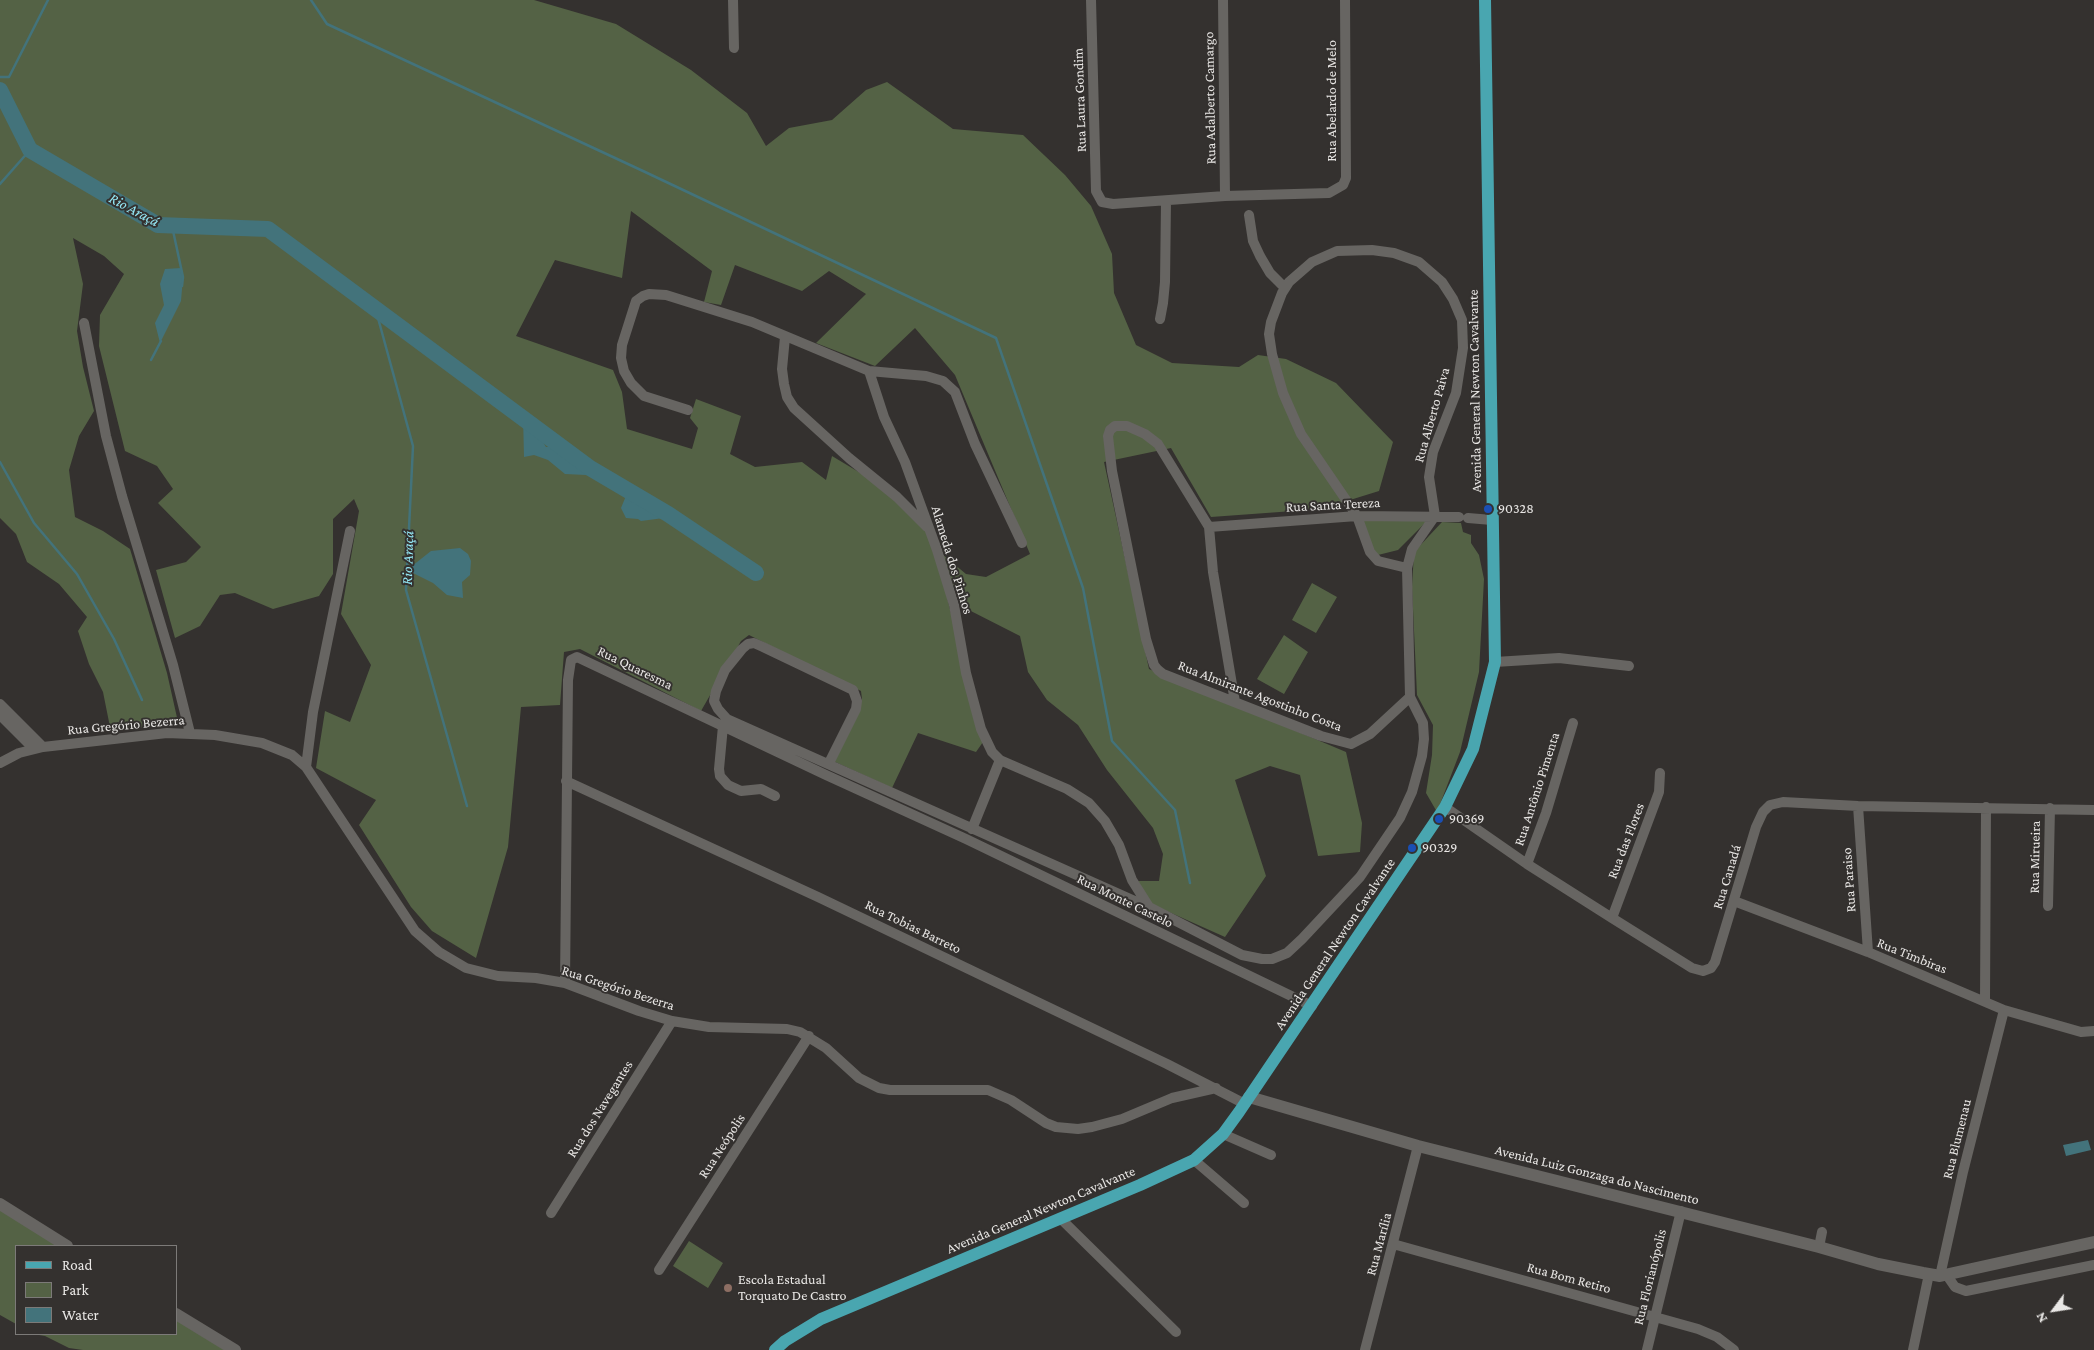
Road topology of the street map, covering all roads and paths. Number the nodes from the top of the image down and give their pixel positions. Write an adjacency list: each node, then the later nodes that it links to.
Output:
1 (733, 0): 6 (street)
2 (1091, 0): 8 (street, Rua Laura Gondim)
3 (1223, 0): 7 (street, Rua Adalberto Camargo)
4 (1345, 0): 7 (street, Rua Abelardo de Melo)
5 (1485, 0): 18 (main road, Avenida General Newton Cavalvante)
6 (734, 48)
7 (1225, 196): 8 (street)
8 (1166, 201): 11 (street)
9 (1249, 215): 10 (street)
10 (1285, 288): 16 (street); 17 (street, Rua Alberto Paiva)
11 (1160, 319)
12 (84, 323): 32 (street)
13 (785, 337): 14 (street); 15 (street); 20 (street)
14 (869, 371): 20 (street, Alameda dos Pinhos); 22 (street)
15 (688, 410)
16 (1357, 516): 17 (street, Rua Santa Tereza); 19 (street, Rua Santa Tereza); 23 (street)
17 (1436, 516): 18 (street, Rua Santa Tereza); 23 (street)
18 (1492, 520): 24 (main road, Avenida General Newton Cavalvante)
19 (1209, 527): 27 (street); 27 (street, Rua Almirante Agostinho Costa)
20 (929, 529): 34 (street, Alameda dos Pinhos)
21 (350, 531): 37 (street)
22 (1022, 544)
23 (1407, 568): 26 (street)
24 (1495, 662): 25 (street); 42 (main road, Avenida General Newton Cavalvante)
25 (1629, 666)
26 (1410, 697): 27 (street, Rua Almirante Agostinho Costa); 51 (street)
27 (1236, 702)
28 (0, 704): 33 (street)
29 (0, 715): 33 (street)
30 (1573, 722): 48 (street, Rua Antônio Pimenta)
31 (723, 726): 39 (street, Rua Quaresma); 40 (street); 46 (street, Rua Quaresma)
32 (190, 732): 33 (street, Rua Gregório Bezerra); 37 (street, Rua Gregório Bezerra)
33 (38, 748): 35 (street, Rua Gregório Bezerra)
34 (1000, 760): 47 (street); 51 (street)
35 (0, 763)
36 (829, 763): 36 (street); 47 (street)
37 (306, 767): 54 (street, Rua Gregório Bezerra)
38 (1660, 773): 52 (street, Rua das Flores)
39 (566, 781): 54 (street, Rua Quaresma); 61 (street, Rua Tobias Barreto)
40 (775, 796)
41 (1858, 806): 43 (street, Rua Canadá); 49 (street, Rua Canadá); 53 (street, Rua Paraiso)
42 (1445, 807): 48 (street, Rua Canadá); 56 (main road, Avenida General Newton Cavalvante)
43 (1986, 807): 44 (street, Rua Canadá); 55 (street)
44 (2050, 808): 45 (street, Rua Canadá); 50 (street, Rua Mirueira)
45 (2094, 810)
46 (926, 821): 56 (street, Rua Monte Castelo)
47 (972, 829): 51 (street)
48 (1527, 864): 52 (street, Rua Canadá)
49 (1734, 901): 52 (street, Rua Canadá); 53 (street, Rua Timbiras)
50 (2048, 906)
51 (1149, 907)
52 (1612, 918)
53 (1868, 952): 55 (street, Rua Timbiras)
54 (564, 983): 58 (street, Rua Gregório Bezerra)
55 (1985, 1001): 57 (street, Rua Timbiras)
56 (1312, 1006): 62 (main road, Avenida General Newton Cavalvante)
57 (2004, 1010): 59 (street, Rua Timbiras); 79 (street, Rua Blumenau)
58 (672, 1021): 60 (street, Rua Gregório Bezerra); 70 (street, Rua dos Navegantes)
59 (2094, 1032)
60 (809, 1036): 61 (street, Rua Gregório Bezerra); 78 (street, Rua Neópolis)
61 (1216, 1088): 62 (street, Rua Tobias Barreto)
62 (1247, 1100): 63 (main road, Avenida General Newton Cavalvante); 64 (main road, Avenida Luiz Gonzaga do Nascimento)
63 (1223, 1134): 65 (street); 66 (main road, Avenida General Newton Cavalvante)
64 (1418, 1146): 69 (main road, Avenida Luiz Gonzaga do Nascimento); 74 (street, Rua Marília)
65 (1271, 1155)
66 (1194, 1160): 67 (street); 71 (main road, Avenida General Newton Cavalvante)
67 (1244, 1203)
68 (0, 1204): 75 (main road)
69 (1681, 1211): 76 (main road, Avenida Luiz Gonzaga do Nascimento); 81 (street, Rua Florianópolis)
70 (551, 1213)
71 (1060, 1218): 82 (street); 84 (main road, Avenida General Newton Cavalvante)
72 (1822, 1232): 76 (street)
73 (2094, 1242): 79 (main road)
74 (1393, 1244): 81 (street, Rua Bom Retiro); 85 (street, Rua Marília)
75 (64, 1245)
76 (1819, 1247): 79 (main road, Avenida Luiz Gonzaga do Nascimento)
77 (2094, 1265): 79 (street)
78 (659, 1270)
79 (1938, 1275): 88 (street, Rua Blumenau)
80 (178, 1315): 83 (main road)
81 (1656, 1316): 86 (street, Rua Florianópolis); 87 (street, Rua Bom Retiro)
82 (1176, 1332)
83 (235, 1350)
84 (775, 1350)
85 (1366, 1350)
86 (1647, 1350)
87 (1734, 1350)
88 (1913, 1350)

